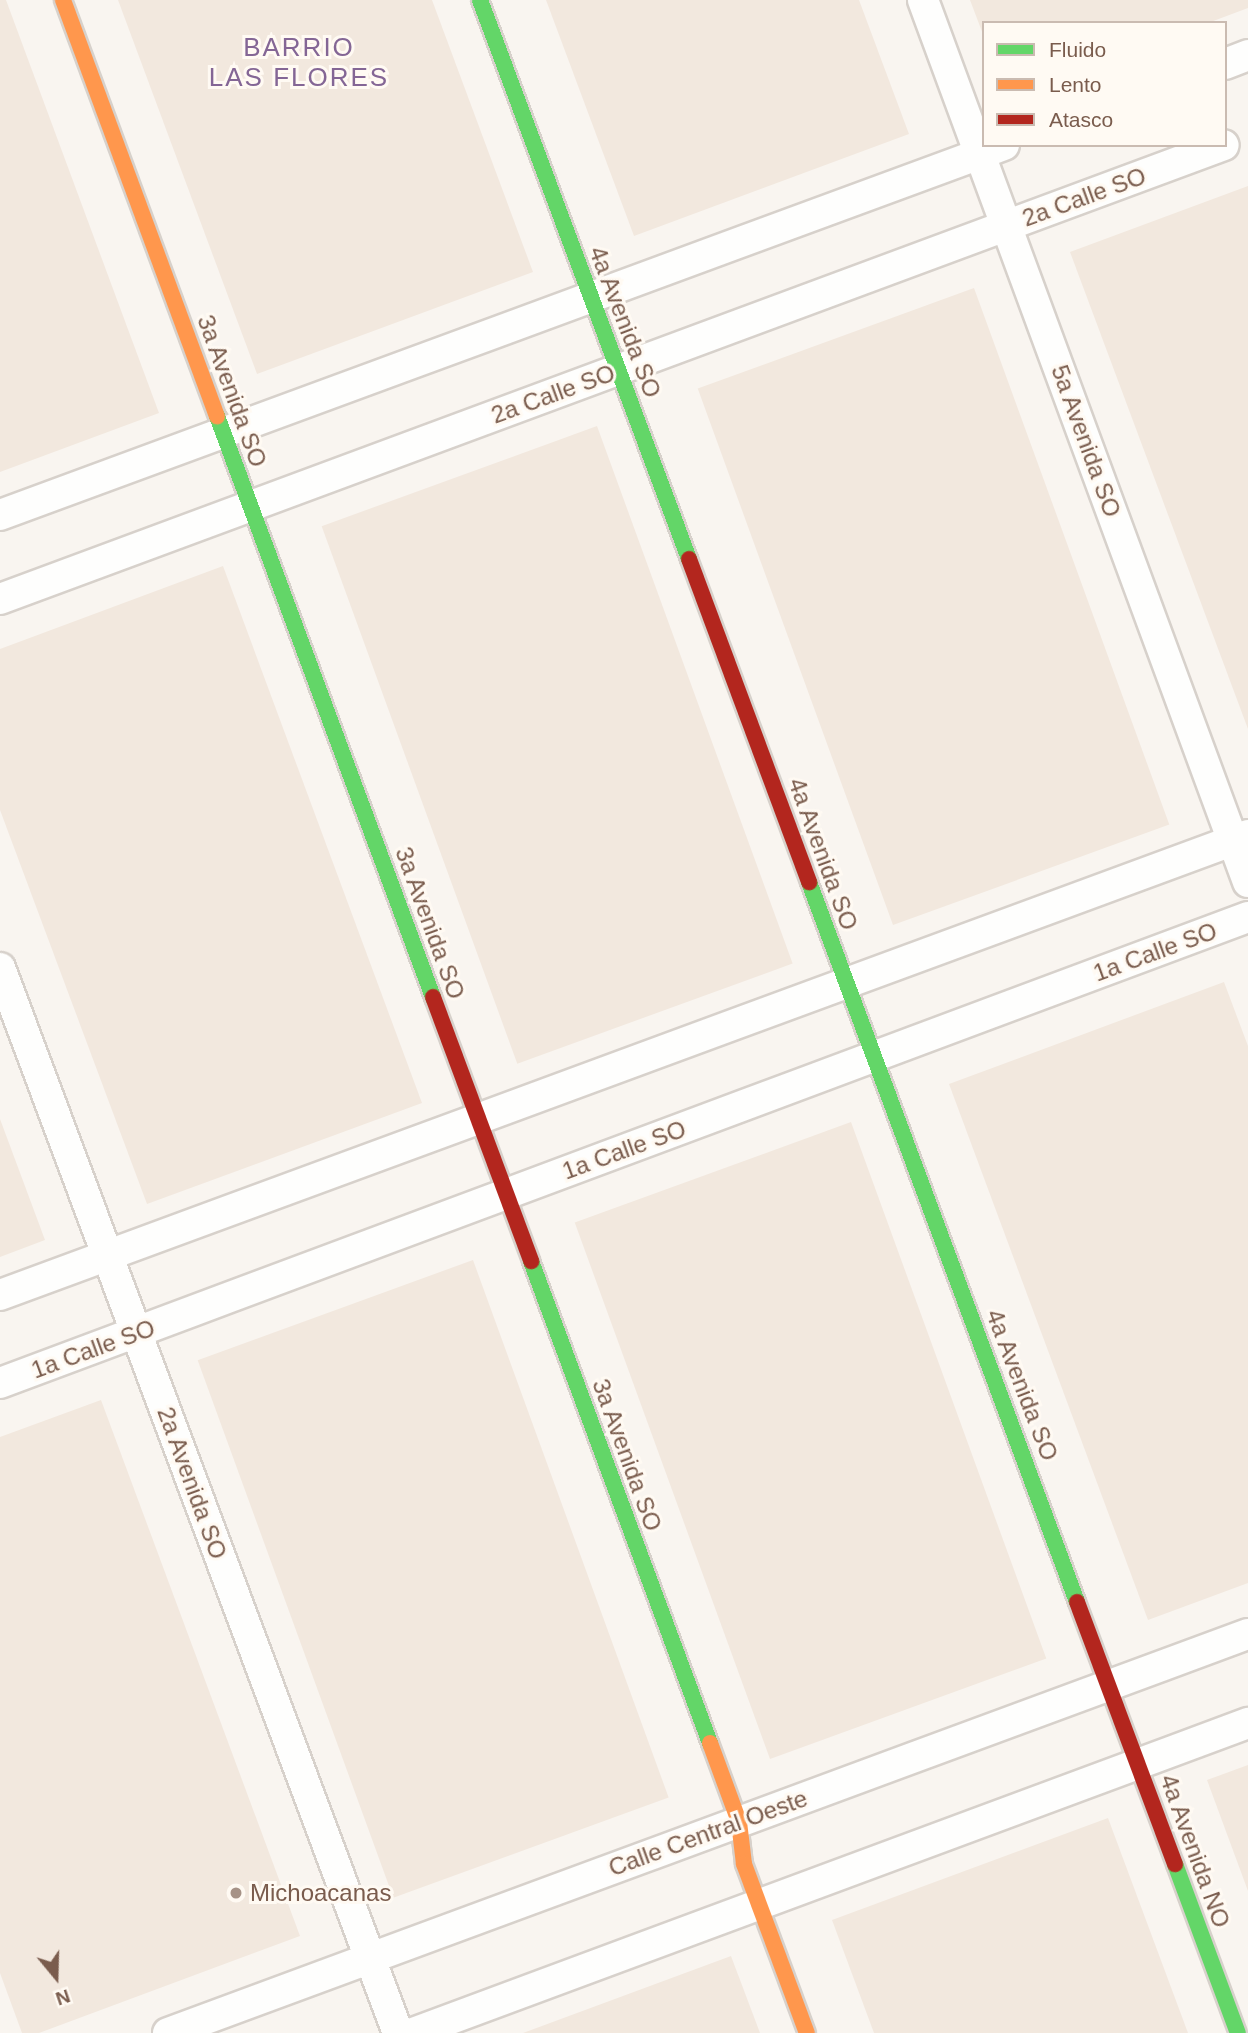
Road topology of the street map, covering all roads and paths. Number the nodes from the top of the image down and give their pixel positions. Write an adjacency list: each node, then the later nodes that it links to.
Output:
1 (63, 0): 14 (street, 3a Avenida SO)
2 (480, 0): 12 (street, 4a Avenida SO)
3 (923, 0): 6 (street, 5a Avenida SO)
4 (1248, 55): 5 (street)
5 (1227, 63)
6 (982, 128)
7 (1248, 136): 8 (street, 2a Calle SO)
8 (1227, 144)
9 (1219, 147): 11 (street, 2a Calle SO)
10 (992, 150): 11 (street, 5a Avenida SO); 12 (street)
11 (1006, 226): 13 (street, 2a Calle SO); 18 (street, 5a Avenida SO)
12 (591, 297): 13 (street, 4a Avenida SO); 14 (street)
13 (619, 370): 15 (street, 2a Calle SO); 22 (street, 4a Avenida SO)
14 (223, 433): 15 (street, 3a Avenida SO); 16 (street)
15 (251, 506): 17 (street, 2a Calle SO); 24 (street, 3a Avenida SO)
16 (0, 515)
17 (0, 599)
18 (1240, 838): 19 (street, 5a Avenida SO); 22 (street)
19 (1248, 882)
20 (1248, 917): 23 (street, 1a Calle SO)
21 (0, 968): 26 (street, 2a Avenida SO)
22 (847, 983): 23 (street, 4a Avenida SO); 24 (street)
23 (875, 1057): 25 (street, 1a Calle SO); 31 (street, 4a Avenida SO)
24 (478, 1119): 25 (street, 3a Avenida SO); 26 (street)
25 (506, 1194): 28 (street, 1a Calle SO); 35 (street, 3a Avenida SO)
26 (107, 1256): 27 (street); 28 (street, 2a Avenida SO)
27 (0, 1295)
28 (136, 1332): 29 (street, 1a Calle SO); 37 (street, 2a Avenida SO)
29 (0, 1383)
30 (1248, 1634): 31 (street, Calle Central Oeste)
31 (1110, 1685): 32 (street, 4a Avenida SO); 35 (street, Calle Central Oeste)
32 (1124, 1723): 34 (street, 4a Avenida NO)
33 (1248, 1723): 34 (street)
34 (1139, 1763): 36 (street); 42 (street, 4a Avenida NO)
35 (739, 1822): 36 (street, 3a Avenida SO); 37 (street, Calle Central Oeste)
36 (759, 1904): 40 (street); 41 (street, 3a Avenida SO)
37 (369, 1958): 38 (street, Calle Central Oeste); 39 (street, 2a Avenida SO)
38 (168, 2033)
39 (398, 2033)
40 (413, 2033)
41 (807, 2033)
42 (1238, 2033)

